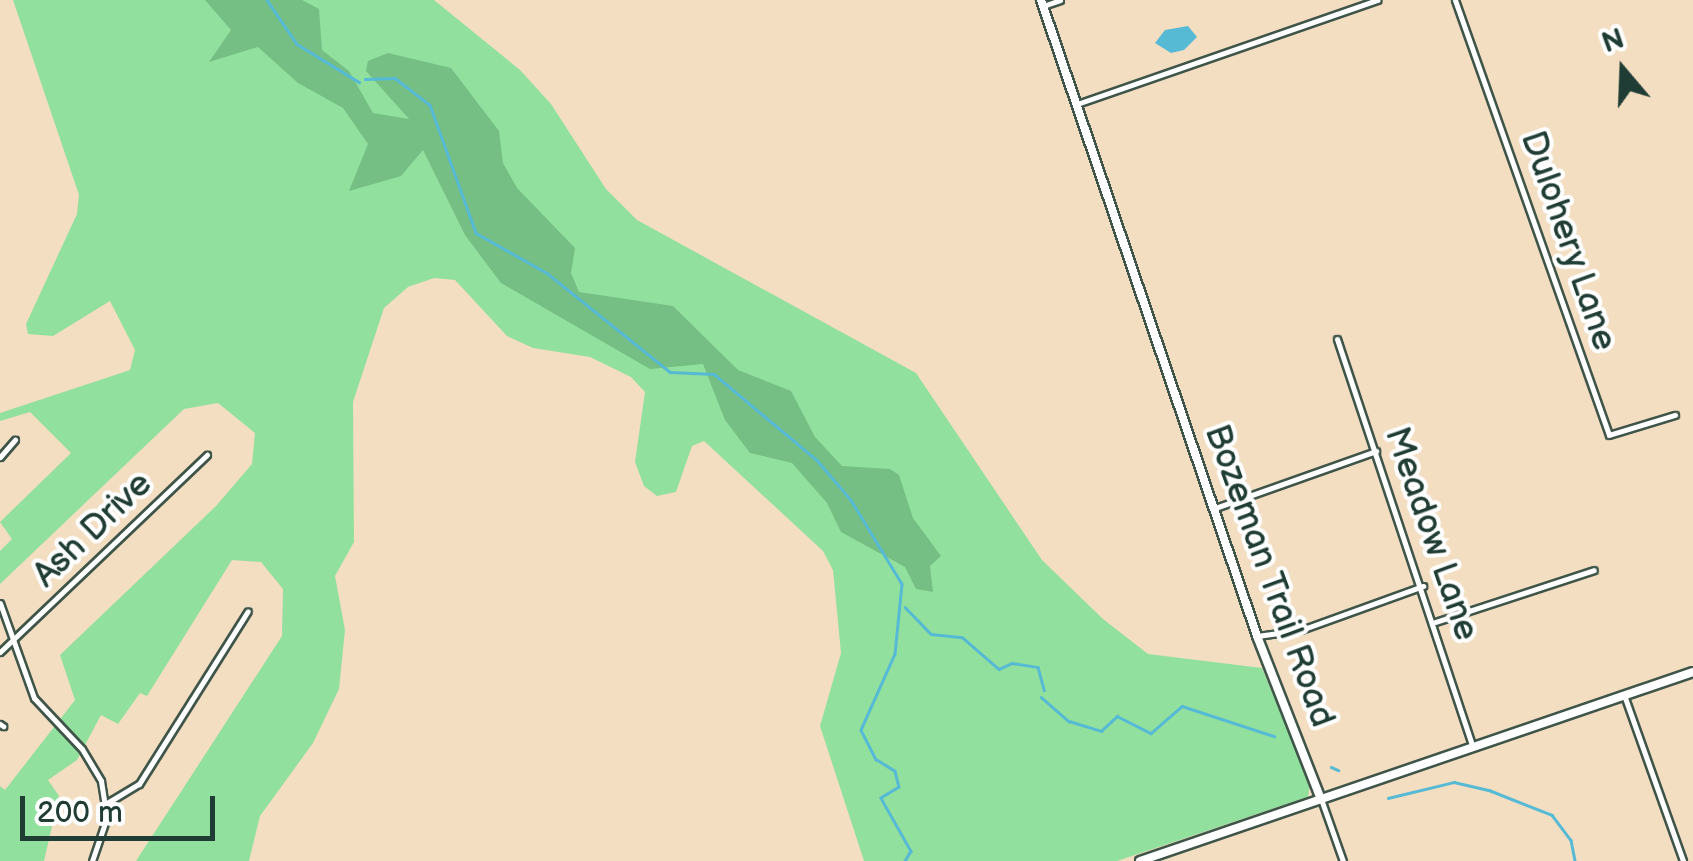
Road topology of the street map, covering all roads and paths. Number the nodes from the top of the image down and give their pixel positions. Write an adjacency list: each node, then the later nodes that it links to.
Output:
1 (1060, 0): 4 (street)
2 (1378, 0): 5 (street)
3 (1455, 0): 7 (street, Dulohery Lane)
4 (1042, 3): 5 (street, Bozeman Trail Road)
5 (1076, 104): 12 (street, Bozeman Trail Road)
6 (1338, 338): 9 (street, Meadow Lane)
7 (1675, 416)
8 (14, 440): 11 (street)
9 (1376, 451): 12 (street); 14 (street, Meadow Lane)
10 (208, 455): 19 (street, Ash Drive)
11 (0, 457)
12 (1214, 508): 18 (street, Bozeman Trail Road)
13 (1594, 570): 17 (street)
14 (1424, 586): 17 (street, Meadow Lane); 18 (street)
15 (0, 603): 19 (street)
16 (248, 611): 25 (street)
17 (1435, 622): 23 (street, Meadow Lane)
18 (1257, 636): 24 (street, Bozeman Trail Road)
19 (14, 641): 20 (street, Ash Drive); 25 (street)
20 (0, 652)
21 (1693, 672): 22 (street)
22 (1624, 695): 23 (street); 29 (street)
23 (1473, 747): 24 (street)
24 (1321, 799): 27 (street); 28 (street)
25 (107, 803): 26 (street)
26 (92, 861)
27 (1140, 861)
28 (1343, 861)
29 (1683, 861)

